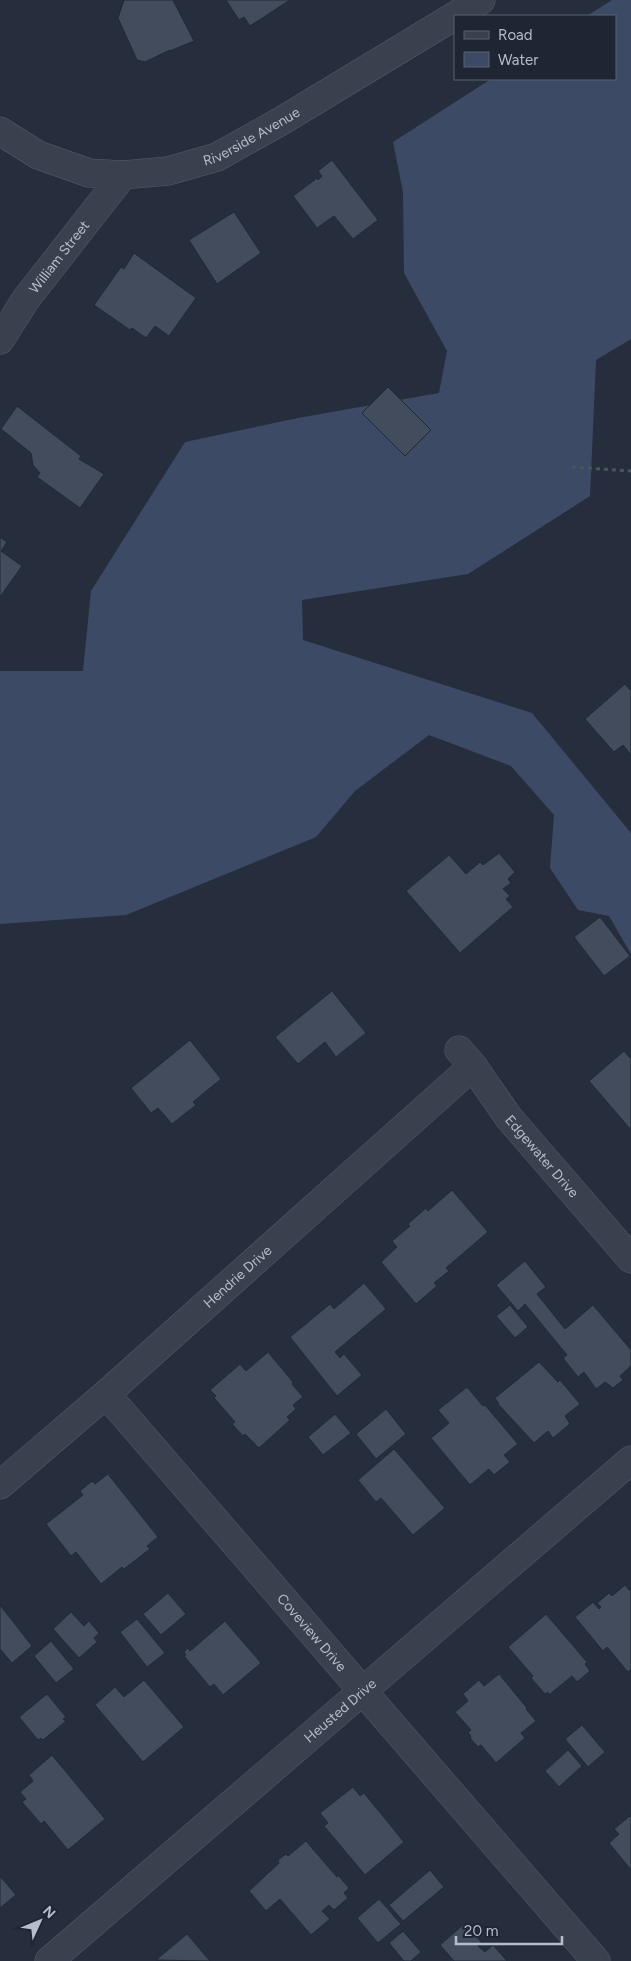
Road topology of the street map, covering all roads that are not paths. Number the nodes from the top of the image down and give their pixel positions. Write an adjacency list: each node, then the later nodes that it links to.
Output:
1 (481, 0): 2 (street, Riverside Avenue)
2 (456, 15)
3 (454, 16): 5 (street, Riverside Avenue)
4 (0, 131): 5 (street, Riverside Avenue)
5 (123, 175): 6 (street, William Street)
6 (0, 340)
7 (466, 1058): 8 (street, Edgewater Drive); 9 (street, Hendrie Drive)
8 (631, 1260)
9 (106, 1394): 11 (street, Hendrie Drive); 12 (street, Coveview Drive)
10 (631, 1460): 12 (street, Heusted Drive)
11 (0, 1485)
12 (363, 1690): 13 (street, Heusted Drive); 14 (street, Coveview Drive)
13 (49, 1961)
14 (596, 1961)

